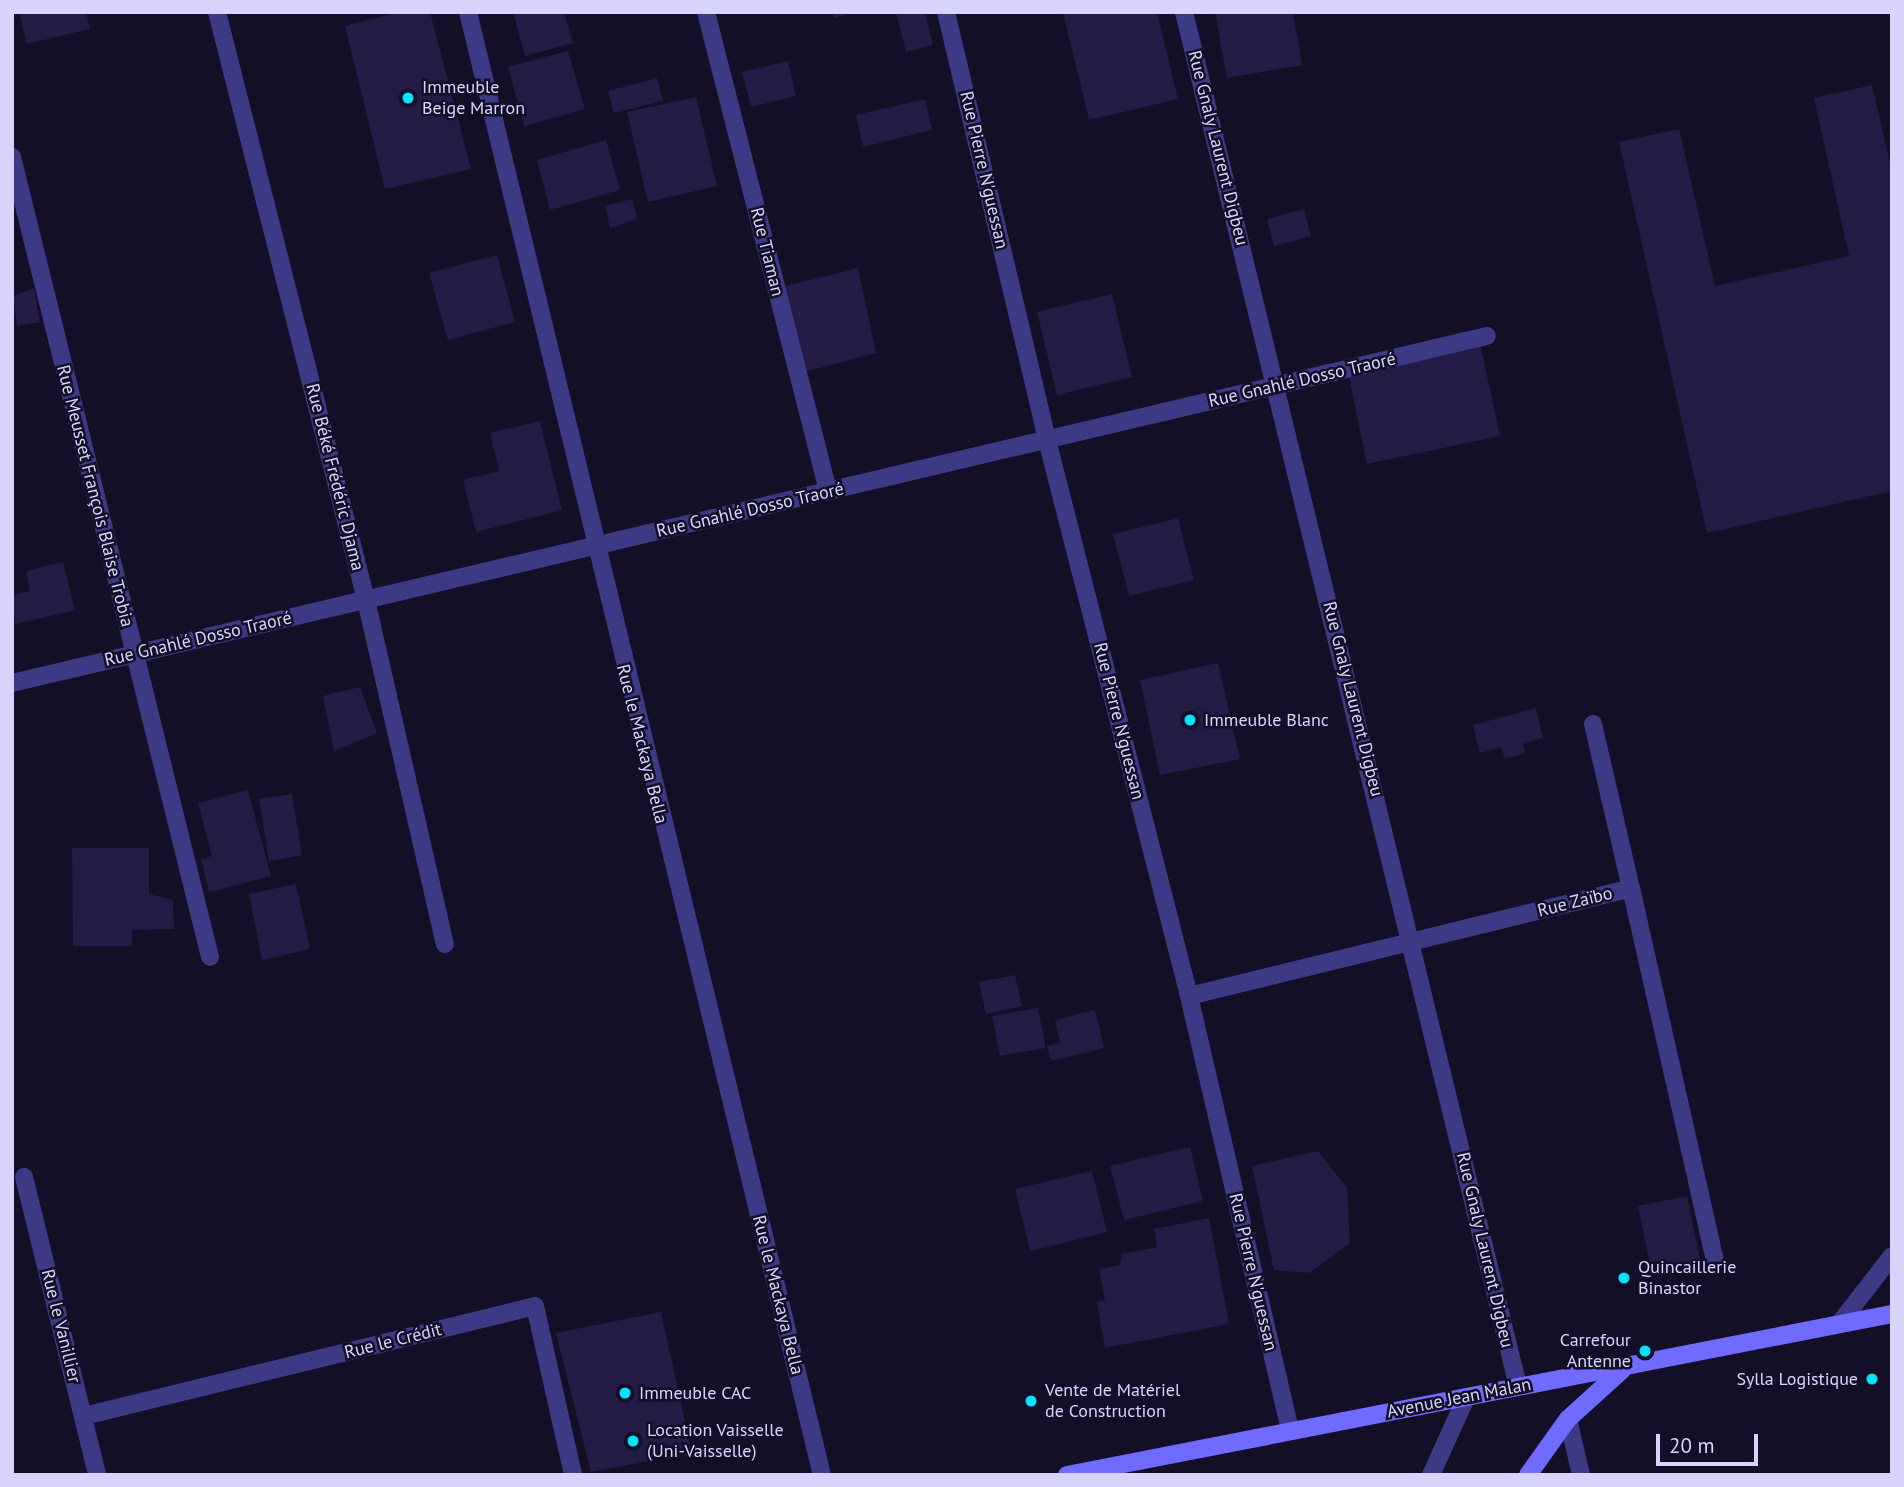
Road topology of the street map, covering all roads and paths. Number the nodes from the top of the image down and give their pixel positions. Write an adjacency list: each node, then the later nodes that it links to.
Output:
1 (217, 12): 12 (street, Rue Béké Frédéric Djama)
2 (468, 12): 11 (street, Rue le Mackaya Bella)
3 (705, 12): 10 (street, Rue Tiaman)
4 (946, 12): 9 (street, Rue Pierre N'guessan)
5 (1184, 12): 8 (street, Rue Gnaly Laurent Digbeu)
6 (12, 157): 13 (street, Rue Meusset François Blaise Trobia)
7 (1487, 337): 8 (street, Rue Gnahlé Dosso Traoré)
8 (1278, 386): 9 (street, Rue Gnahlé Dosso Traoré); 18 (street, Rue Gnaly Laurent Digbeu)
9 (1047, 440): 10 (street, Rue Gnahlé Dosso Traoré); 20 (street, Rue Pierre N'guessan)
10 (828, 491): 11 (street, Rue Gnahlé Dosso Traoré)
11 (594, 548): 12 (street, Rue Gnahlé Dosso Traoré); 34 (street, Rue le Mackaya Bella)
12 (366, 600): 13 (street, Rue Gnahlé Dosso Traoré); 17 (street, Rue Béké Frédéric Djama)
13 (134, 654): 14 (street, Rue Gnahlé Dosso Traoré); 19 (street, Rue Meusset François Blaise Trobia)
14 (12, 683)
15 (1592, 724): 16 (street)
16 (1631, 888): 18 (street, Rue Zaïbo); 23 (street, Rue Zaïbo)
17 (445, 944)
18 (1412, 944): 20 (street, Rue Zaïbo); 27 (street, Rue Gnaly Laurent Digbeu)
19 (210, 957)
20 (1189, 996): 31 (street, Rue Pierre N'guessan)
21 (24, 1177): 29 (street, Rue le Vanillier)
22 (1892, 1256): 25 (street)
23 (1715, 1260)
24 (1892, 1314): 25 (main road, Avenue Jean Malan)
25 (1839, 1324): 26 (main road, Avenue Jean Malan)
26 (1622, 1370): 27 (main road, Avenue Jean Malan); 30 (main road)
27 (1518, 1386): 28 (main road, Avenue Jean Malan)
28 (1466, 1398): 31 (main road, Avenue Jean Malan); 36 (street)
29 (84, 1416): 32 (street, Rue le Vanillier); 33 (street, Rue le Crédit)
30 (1568, 1419): 37 (main road); 38 (street)
31 (1290, 1430): 35 (main road, Avenue Jean Malan)
32 (97, 1475)
33 (573, 1475)
34 (822, 1475)
35 (1068, 1475)
36 (1431, 1475)
37 (1528, 1475)
38 (1581, 1475)

